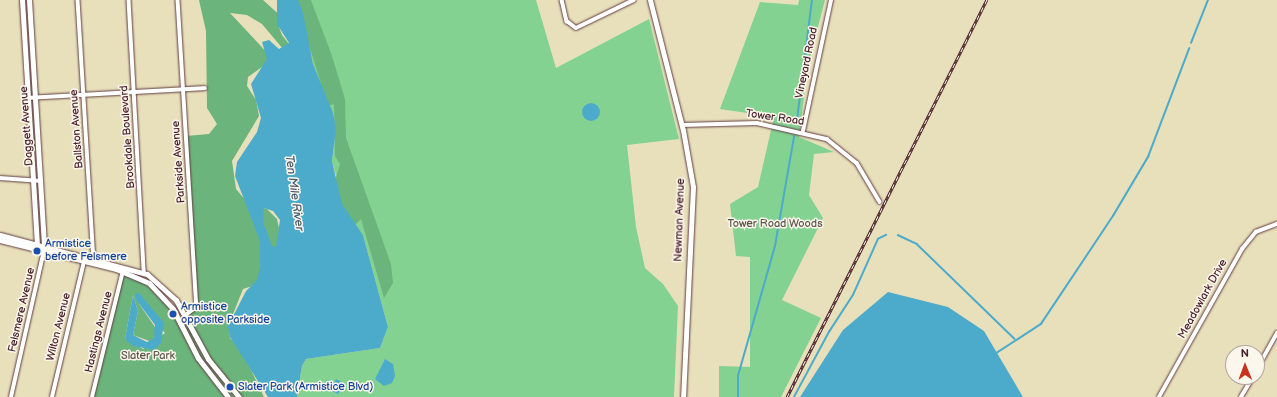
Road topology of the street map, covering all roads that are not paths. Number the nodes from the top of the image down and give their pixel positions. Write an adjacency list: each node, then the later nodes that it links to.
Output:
1 (22, 0): 14 (main road, Daggett Avenue)
2 (29, 0): 15 (main road, Daggett Avenue)
3 (78, 0): 13 (street, Ballston Avenue)
4 (129, 0): 12 (street, Brookdale Boulevard)
5 (178, 0): 11 (street, Parkside Avenue)
6 (562, 0): 7 (street)
7 (634, 0)
8 (650, 0): 16 (main road, Newman Avenue)
9 (831, 0): 17 (street, Vineyard Road)
10 (205, 88): 11 (street)
11 (184, 89): 12 (street); 31 (street, Parkside Avenue)
12 (134, 92): 13 (street); 30 (street, Brookdale Boulevard)
13 (84, 95): 15 (street); 27 (street, Ballston Avenue)
14 (28, 98): 15 (street); 19 (main road, Daggett Avenue)
15 (35, 98): 20 (main road, Daggett Avenue)
16 (682, 125): 17 (street, Tower Road); 40 (main road, Newman Avenue)
17 (803, 131): 21 (street, Tower Road)
18 (0, 178): 19 (street)
19 (33, 180): 20 (street); 25 (main road, Daggett Avenue)
20 (41, 181): 26 (main road, Daggett Avenue)
21 (880, 202)
22 (1277, 224): 41 (street, Meadowlark Drive)
23 (0, 235): 25 (main road)
24 (0, 240): 25 (main road)
25 (37, 247): 26 (main road)
26 (44, 248): 27 (main road); 28 (main road); 35 (street, Felsmere Avenue)
27 (94, 258): 30 (main road)
28 (84, 262): 29 (main road); 36 (street, Wilton Avenue)
29 (123, 271): 37 (street, Hastings Avenue); 38 (main road)
30 (144, 272): 31 (main road)
31 (185, 316): 39 (main road)
32 (1277, 333): 33 (street)
33 (1265, 355)
34 (1248, 385): 42 (street)
35 (11, 397)
36 (52, 397)
37 (92, 397)
38 (228, 397)
39 (239, 397)
40 (683, 397)
41 (1159, 397)
42 (1241, 397)

